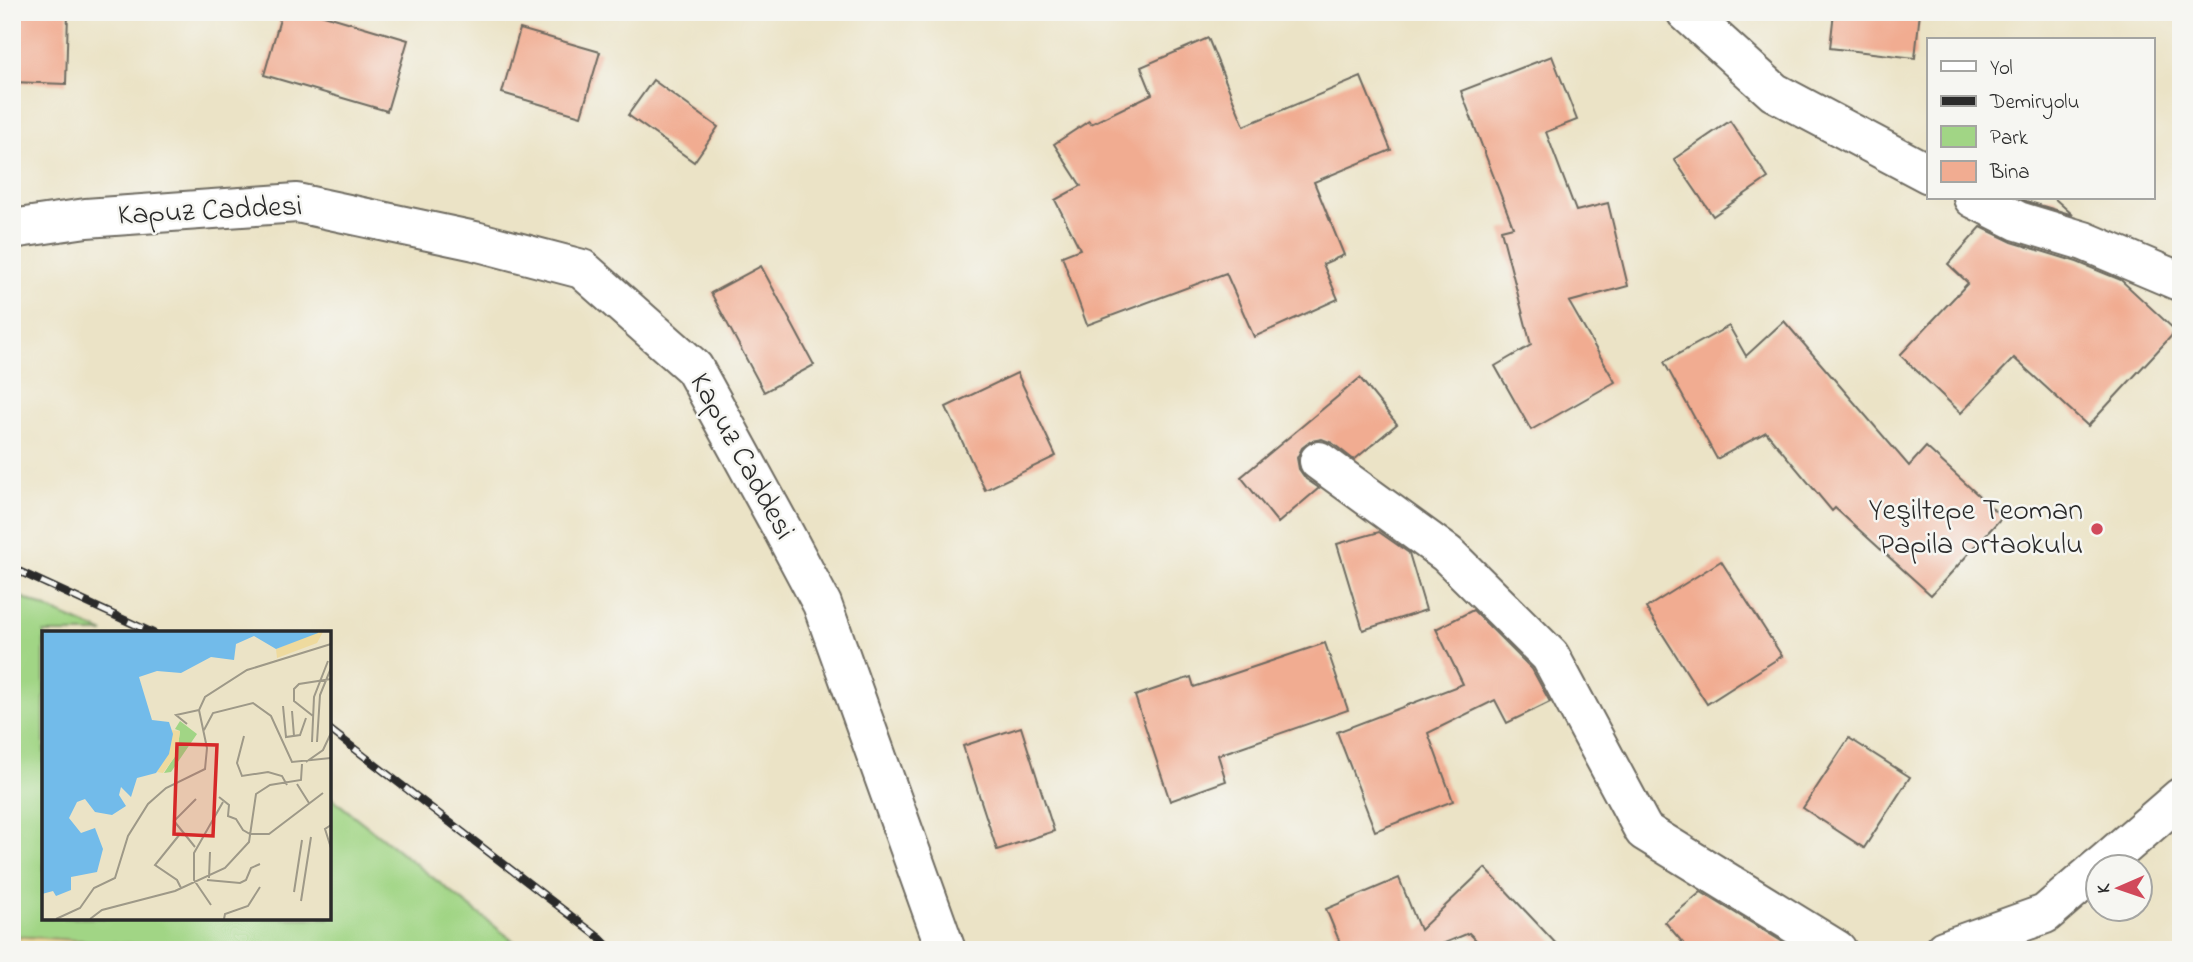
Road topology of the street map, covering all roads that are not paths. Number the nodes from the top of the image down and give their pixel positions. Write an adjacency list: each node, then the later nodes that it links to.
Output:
1 (1686, 12): 2 (street)
2 (1927, 173)
3 (1977, 200): 5 (street)
4 (12, 229): 10 (street, Kapuz Caddesi)
5 (2181, 282)
6 (1319, 461): 11 (street)
7 (2180, 800): 8 (street)
8 (2117, 853)
9 (2084, 881): 12 (street)
10 (946, 950)
11 (1837, 950)
12 (1944, 950)

